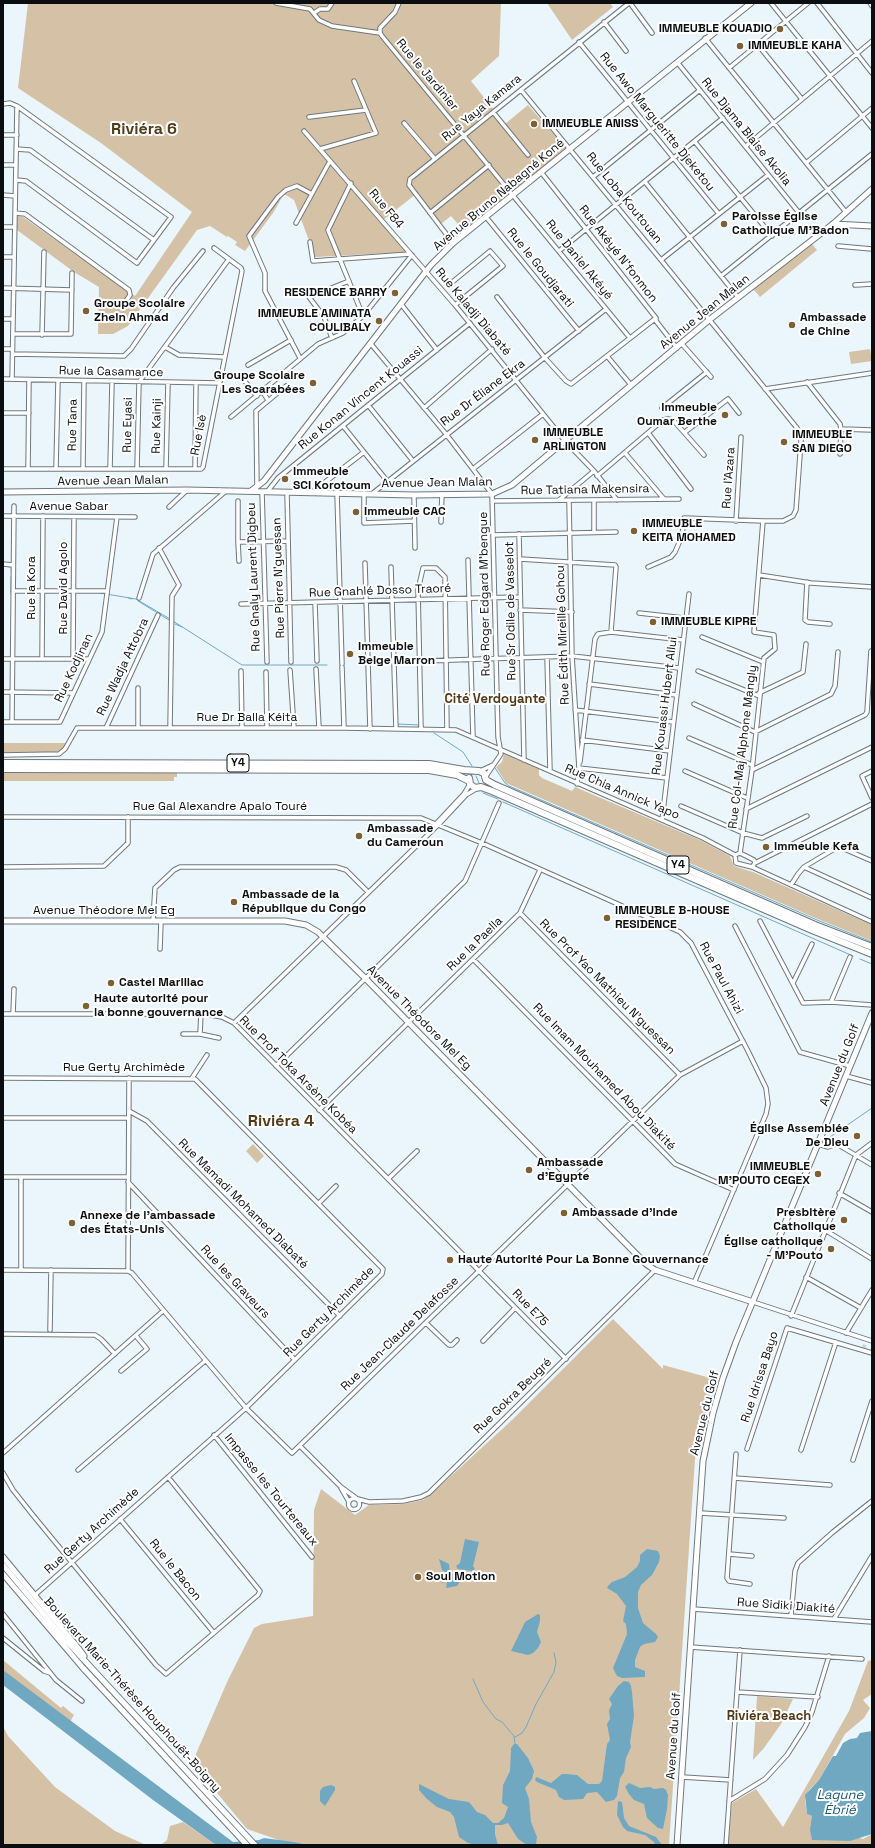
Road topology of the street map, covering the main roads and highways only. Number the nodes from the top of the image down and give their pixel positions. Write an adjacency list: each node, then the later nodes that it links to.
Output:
1 (751, 3): 6 (main road, Avenue Bruno Nabagné Koné)
2 (872, 189): 3 (main road)
3 (833, 224): 4 (main road); 6 (main road, Avenue Jean Malan)
4 (872, 226)
5 (3, 492): 6 (main road, Avenue Jean Malan)
6 (250, 492)
7 (3, 763): 9 (highway, Y4)
8 (3, 769): 11 (highway, Y4)
9 (473, 772): 10 (highway); 11 (highway)
10 (486, 778): 12 (highway); 14 (highway, Y4)
11 (469, 783): 12 (highway)
12 (479, 788): 15 (highway, Y4)
13 (3, 921): 17 (main road, Avenue Théodore Mel Eg)
14 (872, 947)
15 (872, 954)
16 (872, 1013): 17 (main road, Avenue du Golf)
17 (753, 1302): 24 (main road, Avenue du Golf)
18 (3, 1557): 21 (main road)
19 (3, 1564): 21 (main road, Boulevard Marie-Thérèse Houphouët-Boigny)
20 (3, 1574): 22 (main road, Boulevard Marie-Thérèse Houphouët-Boigny)
21 (88, 1664): 22 (main road, Boulevard Marie-Thérèse Houphouët-Boigny)
22 (248, 1841): 23 (main road, Boulevard Marie-Thérèse Houphouët-Boigny)
23 (255, 1845)
24 (677, 1845)

